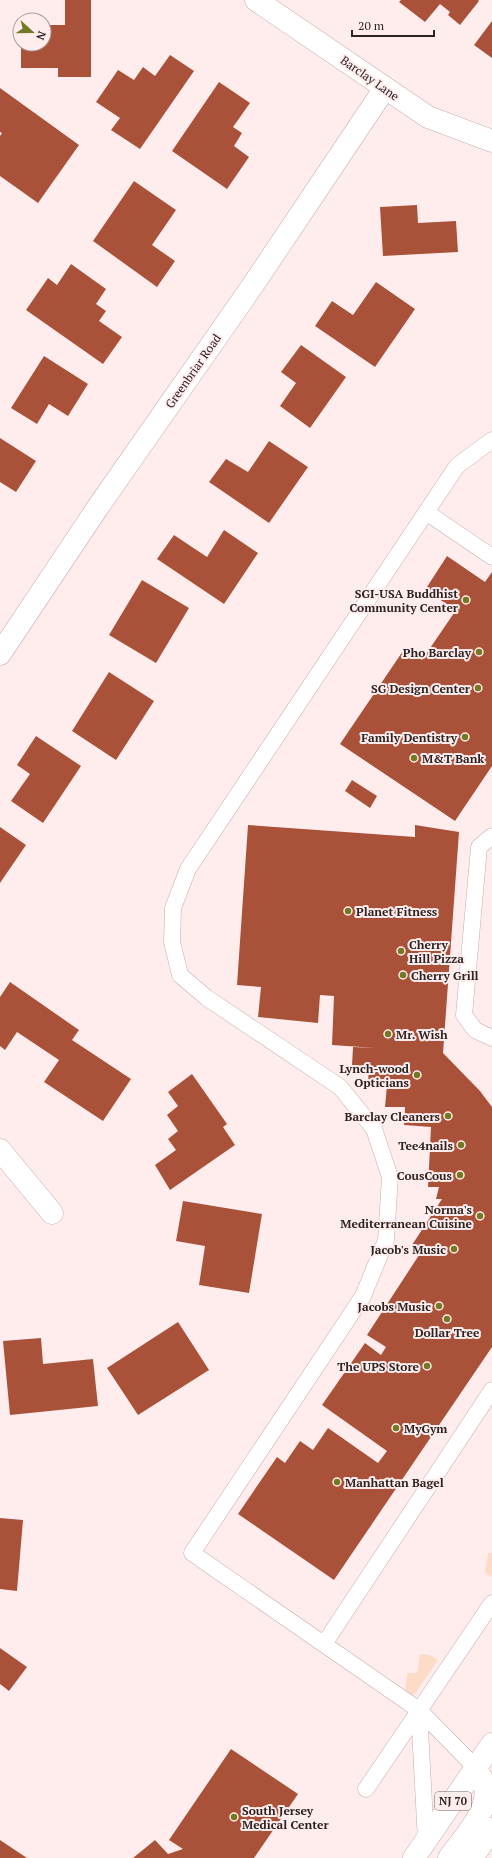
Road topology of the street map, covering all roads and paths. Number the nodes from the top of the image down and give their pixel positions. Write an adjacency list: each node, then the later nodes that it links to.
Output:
1 (256, 0): 2 (main road, Barclay Lane)
2 (385, 88): 3 (main road, Barclay Lane); 7 (main road, Greenbriar Road)
3 (492, 141)
4 (492, 440): 5 (lane)
5 (426, 512): 6 (lane); 14 (lane)
6 (492, 557)
7 (0, 654)
8 (492, 836): 9 (lane)
9 (492, 1038)
10 (0, 1150): 11 (main road)
11 (52, 1213)
12 (492, 1390): 14 (lane)
13 (492, 1603): 15 (lane)
14 (324, 1644): 15 (lane)
15 (419, 1710): 17 (lane); 18 (lane); 20 (lane)
16 (492, 1744): 17 (main road, NJ 70)
17 (476, 1768): 20 (main road, NJ 70); 21 (main road)
18 (366, 1789)
19 (492, 1829): 22 (main road)
20 (420, 1850)
21 (449, 1858)
22 (472, 1858)

